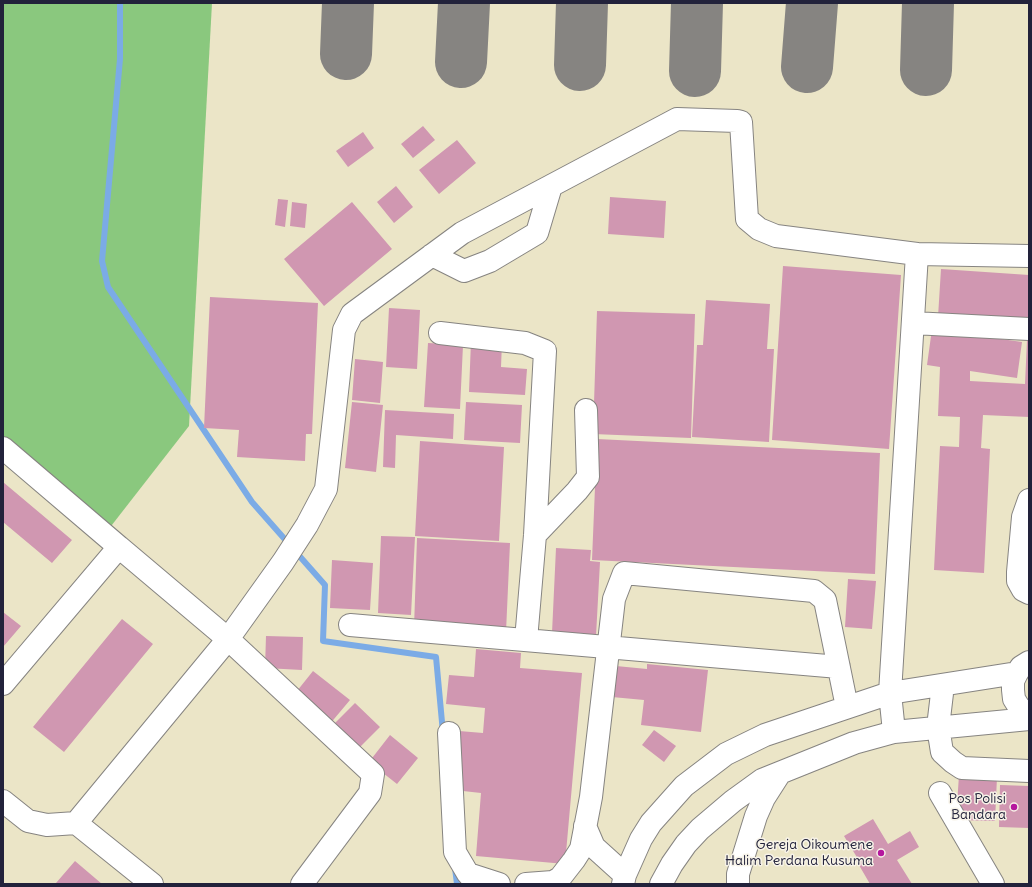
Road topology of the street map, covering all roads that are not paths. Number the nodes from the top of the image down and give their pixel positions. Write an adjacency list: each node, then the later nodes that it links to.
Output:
1 (551, 186): 2 (street); 3 (street); 3 (street)
2 (917, 254): 4 (street); 5 (street)
3 (432, 255): 15 (street)
4 (1029, 256)
5 (913, 323): 6 (street); 22 (street)
6 (1029, 329)
7 (440, 334): 11 (street)
8 (586, 410): 11 (street)
9 (3, 448): 12 (street)
10 (1029, 500): 13 (street)
11 (536, 535): 16 (street)
12 (119, 547): 15 (street); 20 (street)
13 (1029, 593)
14 (350, 625): 16 (street)
15 (228, 639): 32 (street); 36 (street)
16 (526, 640): 17 (street)
17 (609, 647): 19 (street); 19 (street); 33 (street)
18 (1025, 662): 21 (street); 24 (street)
19 (839, 667): 23 (street)
20 (3, 684)
21 (943, 685): 22 (street); 25 (street)
22 (890, 693): 23 (street); 27 (street)
23 (847, 707): 34 (street)
24 (1029, 717): 25 (street)
25 (938, 727): 27 (street); 28 (street)
26 (449, 732): 37 (street)
27 (894, 732): 29 (street)
28 (1029, 771)
29 (780, 773): 39 (street); 40 (street)
30 (940, 793): 41 (street)
31 (3, 801): 32 (street)
32 (76, 823): 35 (street)
33 (585, 826): 34 (street); 38 (street)
34 (624, 879)
35 (152, 884)
36 (302, 884)
37 (499, 884)
38 (526, 884)
39 (661, 884)
40 (738, 884)
41 (993, 884)

